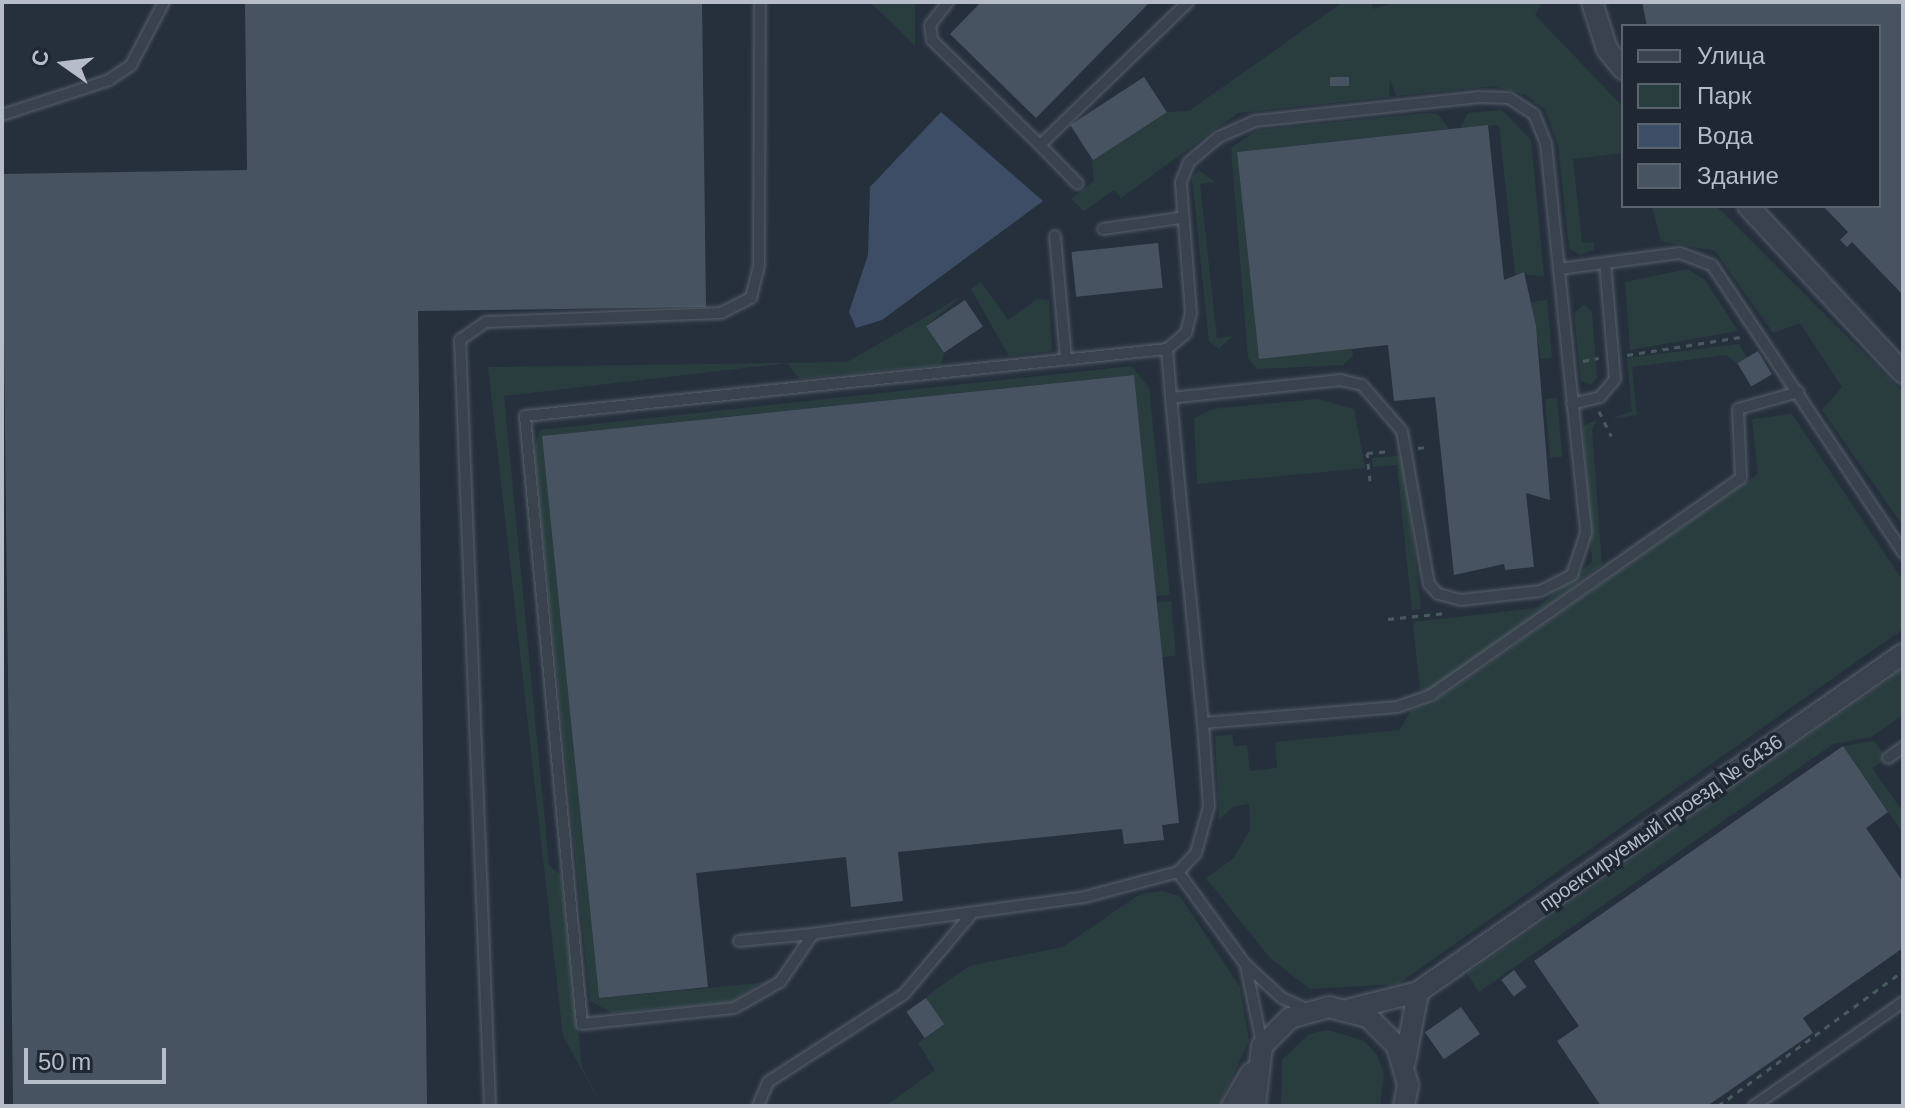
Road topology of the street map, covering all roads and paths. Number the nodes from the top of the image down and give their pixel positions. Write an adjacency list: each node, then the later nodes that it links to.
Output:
1 (164, 2): 7 (lane)
2 (760, 2): 47 (lane)
3 (948, 2): 8 (lane)
4 (1188, 2): 8 (lane)
5 (1592, 2): 6 (street)
6 (1621, 66)
7 (2, 115)
8 (1040, 145): 9 (lane)
9 (1078, 184)
10 (1750, 208): 21 (street)
11 (1180, 218): 12 (lane); 15 (lane); 17 (lane)
12 (1103, 229)
13 (1055, 236): 19 (lane)
14 (1605, 263): 15 (lane); 18 (lane); 22 (lane)
15 (1559, 269): 20 (lane)
16 (1747, 345): 18 (path)
17 (1167, 349): 19 (lane); 23 (lane)
18 (1616, 356): 20 (path); 24 (lane)
19 (1066, 359): 37 (lane)
20 (1568, 363): 24 (lane)
21 (1903, 373)
22 (1799, 392): 28 (lane); 32 (lane)
23 (1171, 398): 26 (lane); 32 (lane)
24 (1572, 404): 29 (lane)
25 (1428, 447): 26 (path)
26 (1408, 449): 27 (path); 29 (lane)
27 (1370, 481)
28 (1903, 553)
29 (1461, 600): 30 (path)
30 (1388, 619)
31 (1903, 654): 41 (street, проектируемый проезд № 6436)
32 (1203, 723): 35 (lane)
33 (1903, 747): 34 (lane)
34 (1888, 758)
35 (1178, 872): 36 (lane); 39 (lane)
36 (970, 916): 37 (lane); 48 (lane)
37 (813, 934): 38 (lane)
38 (739, 941)
39 (1245, 964): 44 (lane); 45 (lane)
40 (1903, 971): 52 (path)
41 (1418, 992): 43 (street); 46 (street)
42 (1903, 1002): 53 (lane)
43 (1350, 1009): 44 (street); 46 (street)
44 (1309, 1010): 45 (street)
45 (1258, 1056): 49 (street); 50 (street)
46 (1405, 1064): 51 (street)
47 (490, 1106)
48 (758, 1106)
49 (1232, 1106)
50 (1255, 1106)
51 (1404, 1106)
52 (1718, 1106)
53 (1754, 1106)

